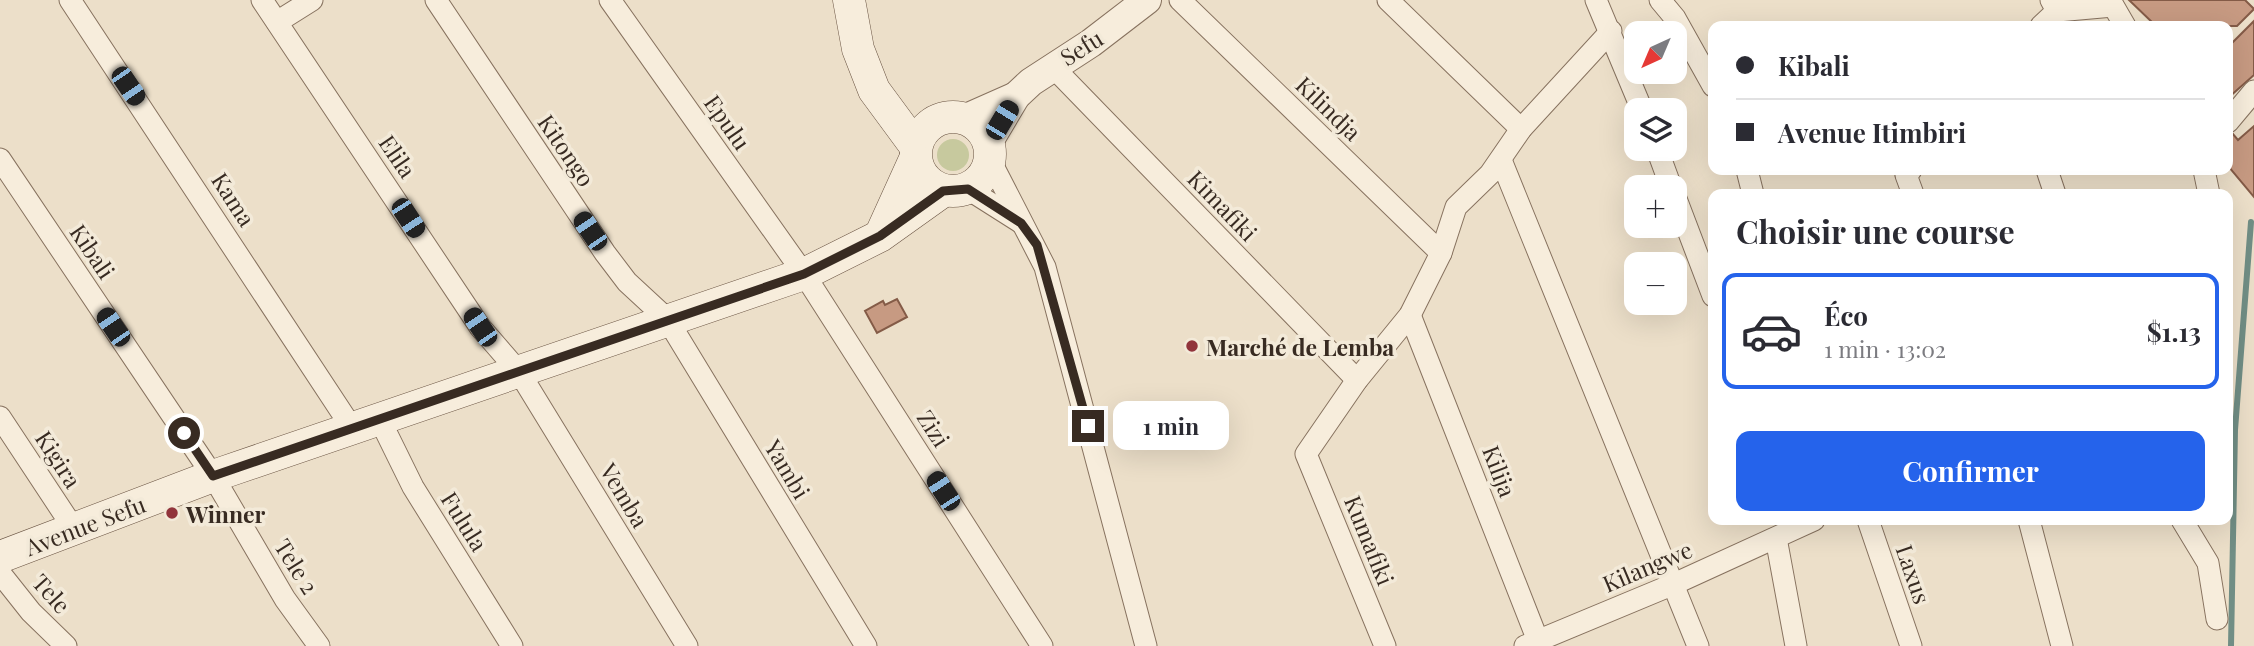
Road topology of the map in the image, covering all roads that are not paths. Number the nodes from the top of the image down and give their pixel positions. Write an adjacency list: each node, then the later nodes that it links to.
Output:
1 (70, 0): 43 (street, Kama)
2 (262, 0): 16 (street, Elila)
3 (312, 0): 16 (street)
4 (436, 0): 39 (street, Kitongo)
5 (610, 0): 36 (street, Epulu)
6 (849, 0): 20 (main road)
7 (1147, 0): 18 (street, Sefu)
8 (1180, 0): 35 (street, Kilindja)
9 (1388, 0): 26 (street)
10 (1596, 0): 17 (street)
11 (1660, 0): 19 (street)
12 (2112, 3): 13 (street); 15 (street)
13 (2054, 6): 14 (street)
14 (2044, 21)
15 (2122, 21)
16 (277, 22): 40 (street, Elila)
17 (1611, 30): 23 (street); 26 (street)
18 (1052, 66): 22 (street, Sefu); 41 (street, Kimafiki)
19 (1708, 77)
20 (874, 90): 25 (main road); 28 (main road)
21 (2254, 91): 24 (street)
22 (1016, 96): 25 (street); 27 (street)
23 (1637, 98)
24 (2233, 116)
25 (952, 119): 27 (main road); 28 (main road)
26 (1521, 129): 30 (street)
27 (989, 151): 31 (main road); 32 (street)
28 (916, 153): 31 (main road); 34 (main road)
29 (0, 159): 44 (street, Kibali)
30 (1501, 160): 35 (street); 53 (street)
31 (956, 190): 32 (street); 34 (main road, Avenue Sefu)
32 (1021, 223): 62 (street)
33 (1687, 228): 37 (street)
34 (880, 236): 36 (main road, Avenue Sefu)
35 (1441, 253): 38 (street)
36 (804, 274): 39 (main road, Avenue Sefu); 61 (street, Zizi)
37 (1708, 283)
38 (1410, 315): 41 (street); 55 (street, Kilija)
39 (667, 319): 40 (main road, Avenue Sefu); 60 (street, Yambi)
40 (519, 372): 43 (main road, Avenue Sefu); 59 (street, Vemba)
41 (1357, 380): 63 (street, Kumafiki)
42 (0, 417): 49 (street, Kigira)
43 (366, 424): 44 (main road, Avenue Sefu); 58 (street, Fulula)
44 (213, 476): 49 (main road, Avenue Sefu); 57 (street, Tele 2)
45 (1800, 525): 50 (street, Kilangwe)
46 (1870, 525): 66 (street, Laxus)
47 (2030, 525): 67 (street)
48 (2185, 525): 54 (street)
49 (74, 529): 51 (main road, Avenue Sefu)
50 (1776, 538): 53 (street, Kilangwe); 65 (street)
51 (0, 557)
52 (0, 573): 56 (street, Tele)
53 (1674, 584): 55 (street, Kilangwe); 64 (street)
54 (2217, 619)
55 (1534, 644)
56 (66, 646)
57 (319, 646)
58 (512, 646)
59 (687, 646)
60 (866, 646)
61 (1042, 646)
62 (1146, 646)
63 (1385, 646)
64 (1698, 646)
65 (1796, 646)
66 (1911, 646)
67 (2062, 646)

